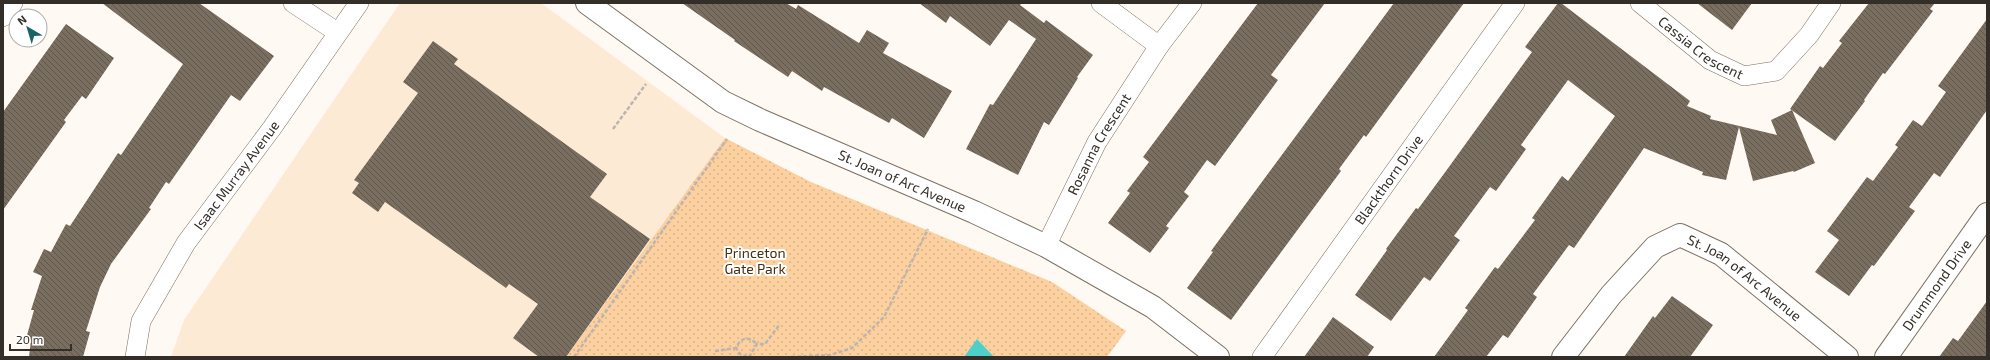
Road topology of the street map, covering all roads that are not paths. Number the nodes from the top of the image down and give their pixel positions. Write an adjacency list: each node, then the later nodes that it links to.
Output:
1 (13, 3): 10 (street)
2 (293, 3): 11 (street)
3 (359, 3): 11 (street, Isaac Murray Avenue)
4 (587, 3): 14 (street, St. Joan of Arc Avenue)
5 (1101, 3): 12 (street)
6 (1192, 3): 12 (street, Rosanna Crescent)
7 (1515, 3): 17 (street, Blackthorn Drive)
8 (1640, 3): 9 (street, Cassia Crescent)
9 (1831, 3)
10 (3, 17)
11 (337, 32): 15 (street, Isaac Murray Avenue)
12 (1159, 46): 14 (street, Rosanna Crescent)
13 (1987, 214): 20 (street, Drummond Drive)
14 (1046, 246): 16 (street, St. Joan of Arc Avenue)
15 (135, 357)
16 (1218, 357)
17 (1262, 357)
18 (1563, 357): 19 (street, St. Joan of Arc Avenue)
19 (1847, 357)
20 (1886, 357)

